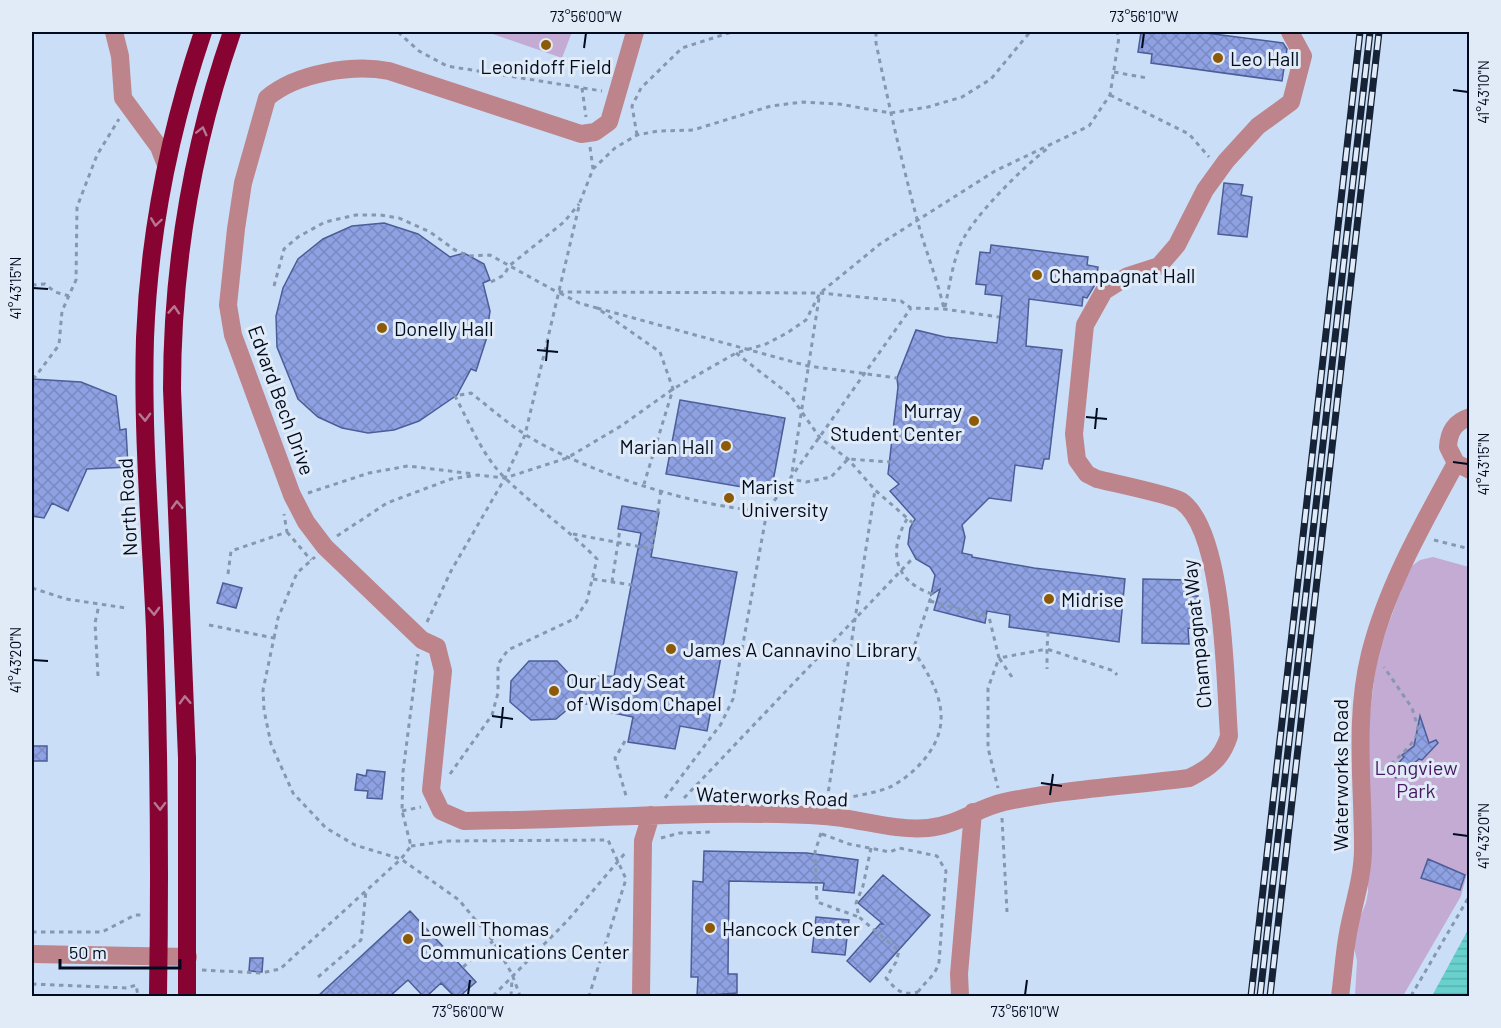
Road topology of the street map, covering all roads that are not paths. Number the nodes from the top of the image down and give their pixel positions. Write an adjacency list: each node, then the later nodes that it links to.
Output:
1 (114, 32): 6 (street)
2 (203, 32): 6 (highway, North Road)
3 (232, 32): 14 (highway, one-way to 3)
4 (635, 32): 11 (street, Edvard Bech Drive)
5 (1290, 32): 9 (street, Champagnat Way)
6 (166, 165): 13 (highway, North Road, one-way to 13)
7 (1470, 417): 8 (street)
8 (1463, 467): 19 (street, Waterworks Road)
9 (973, 812): 10 (street, Waterworks Road); 18 (street)
10 (651, 815): 11 (street, Waterworks Road); 17 (street)
11 (452, 818)
12 (32, 954): 13 (street)
13 (159, 957): 14 (street); 15 (highway, North Road)
14 (194, 958): 16 (highway)
15 (158, 996)
16 (187, 996)
17 (641, 996)
18 (960, 996)
19 (1340, 996)

